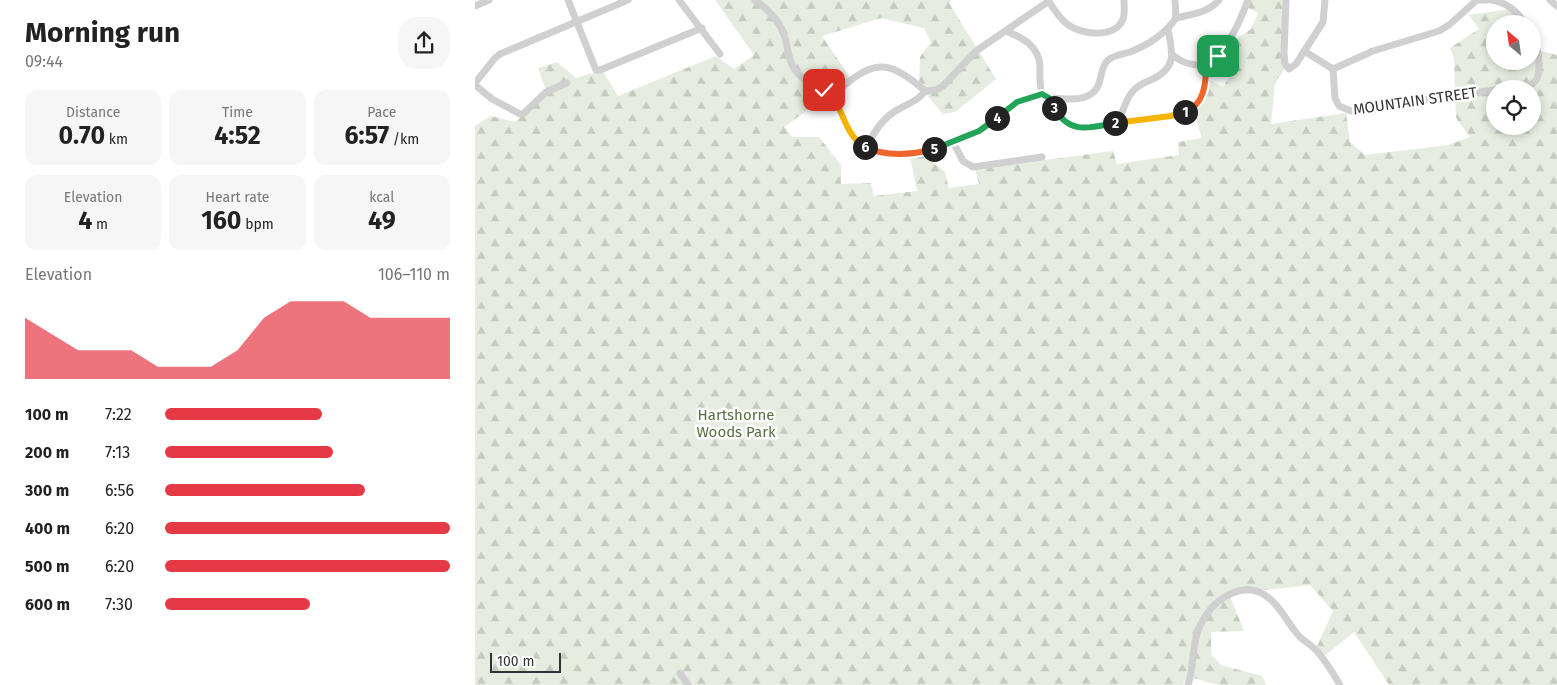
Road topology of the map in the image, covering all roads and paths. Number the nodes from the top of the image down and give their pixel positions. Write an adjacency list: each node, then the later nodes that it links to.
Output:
1 (489, 0): 16 (street)
2 (568, 0): 20 (street)
3 (628, 0): 20 (street)
4 (679, 0): 21 (street)
5 (755, 0): 33 (street)
6 (1124, 0): 15 (street)
7 (1175, 0): 19 (street)
8 (1219, 0): 19 (street)
9 (1247, 0): 27 (street)
10 (1286, 0): 24 (street)
11 (1325, 0): 24 (street)
12 (1477, 0): 13 (street); 28 (street)
13 (1489, 0): 18 (street)
14 (1550, 0): 17 (street)
15 (1048, 1): 23 (street)
16 (475, 6)
17 (1557, 6)
18 (1518, 15)
19 (1176, 18): 22 (street)
20 (576, 22): 21 (street); 30 (street)
21 (702, 28): 25 (street)
22 (1167, 29): 26 (street); 34 (street)
23 (1006, 31): 31 (street); 34 (street)
24 (1304, 51): 28 (street)
25 (720, 54)
26 (1173, 55): 27 (street); 35 (street)
27 (1206, 66): 35 (street)
28 (1333, 72): 32 (street, MOUNTAIN STREET)
29 (567, 83): 30 (street)
30 (475, 84)
31 (925, 91): 33 (street); 37 (street)
32 (1486, 91)
33 (832, 96): 37 (street)
34 (1048, 97): 35 (street); 36 (street)
35 (1118, 123)
36 (953, 142): 37 (street); 38 (street)
37 (866, 148)
38 (1042, 157)
39 (680, 672): 40 (street)
40 (688, 685)
41 (1188, 685): 42 (street)
42 (1340, 685)

